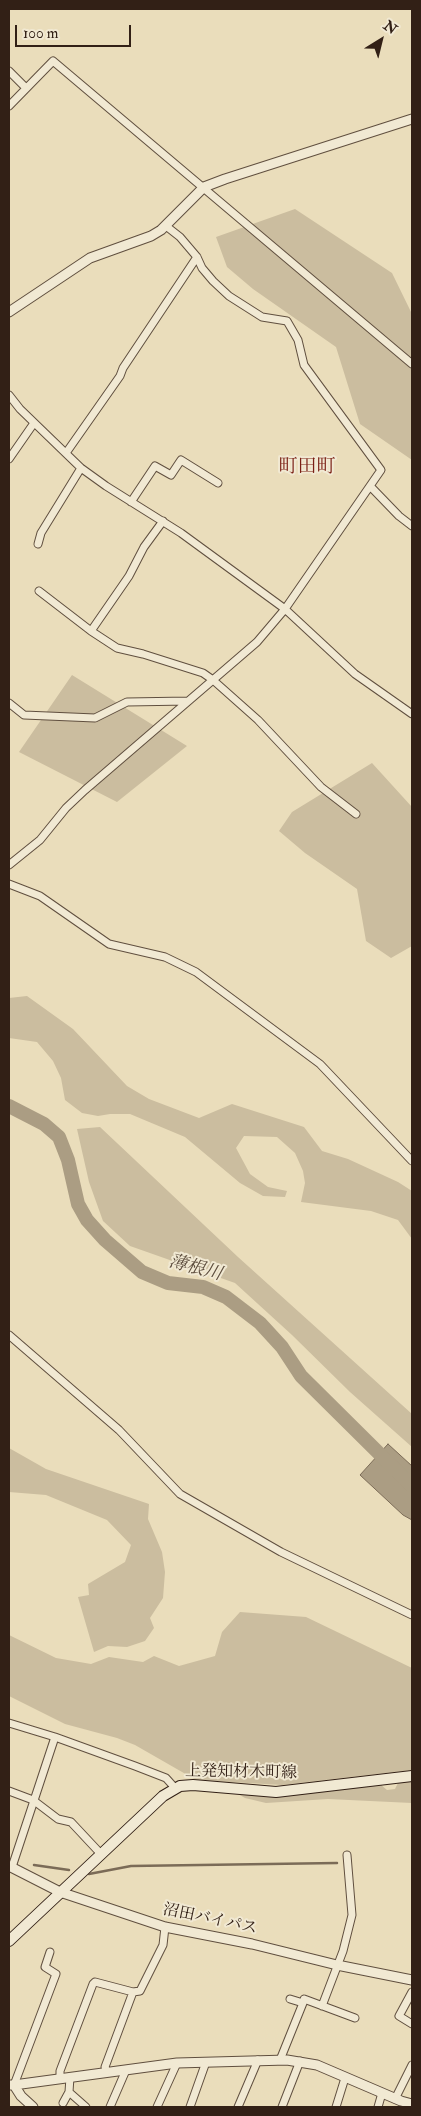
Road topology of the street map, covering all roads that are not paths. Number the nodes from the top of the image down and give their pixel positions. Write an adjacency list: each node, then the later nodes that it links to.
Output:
1 (9, 71): 2 (street)
2 (26, 88): 3 (street); 5 (street)
3 (9, 106)
4 (412, 119): 5 (street)
5 (204, 187): 6 (street); 9 (street)
6 (166, 226): 7 (street); 8 (street)
7 (197, 257): 12 (street); 16 (street)
8 (9, 312)
9 (412, 364)
10 (9, 395): 11 (street)
11 (34, 423): 12 (street); 13 (street)
12 (66, 453): 14 (street)
13 (9, 459)
14 (81, 468): 17 (street); 20 (street)
15 (218, 483): 17 (street)
16 (370, 486): 19 (street); 22 (street)
17 (132, 502): 18 (street)
18 (163, 522): 22 (street); 23 (street)
19 (412, 526)
20 (38, 544)
21 (39, 592): 23 (street)
22 (285, 609): 24 (street); 27 (street)
23 (91, 631): 24 (street)
24 (213, 680): 25 (street); 28 (street)
25 (188, 701): 26 (street); 29 (street)
26 (9, 703)
27 (412, 714)
28 (356, 814)
29 (9, 865)
30 (9, 884): 31 (street)
31 (412, 1161)
32 (9, 1335): 33 (street)
33 (412, 1615)
34 (9, 1723): 35 (street)
35 (55, 1737): 37 (street); 39 (street)
36 (412, 1776): 37 (main road, 上発知材木町線)
37 (175, 1788): 40 (main road, 上発知材木町線)
38 (9, 1791): 39 (street)
39 (34, 1800): 40 (street); 42 (street)
40 (100, 1853): 43 (main road, 上発知材木町線)
41 (347, 1855): 47 (street)
42 (10, 1867): 43 (street, 沼田バイパス)
43 (60, 1892): 44 (street, 沼田バイパス); 45 (main road, 上発知材木町線)
44 (165, 1928): 47 (street, 沼田バイパス); 49 (street)
45 (9, 1941)
46 (50, 1952): 67 (street)
47 (337, 1965): 48 (street, 沼田バイパス); 53 (street)
48 (412, 1980)
49 (133, 1992): 63 (street); 65 (street)
50 (412, 1992): 55 (street)
51 (290, 1999): 52 (street)
52 (303, 2003): 53 (street); 57 (street)
53 (322, 2006): 54 (street)
54 (355, 2018)
55 (412, 2024)
56 (258, 2060): 57 (street); 59 (street); 78 (street)
57 (280, 2060): 58 (street)
58 (300, 2061): 66 (street); 79 (street)
59 (206, 2062): 60 (street); 77 (street)
60 (176, 2063): 62 (street); 76 (street)
61 (412, 2065): 70 (street)
62 (126, 2070): 63 (street); 75 (street)
63 (107, 2072): 64 (street)
64 (70, 2077): 65 (street); 68 (street)
65 (60, 2078): 67 (street)
66 (345, 2078): 69 (street); 80 (street)
67 (11, 2085): 73 (street)
68 (69, 2092): 71 (street); 74 (street)
69 (382, 2093): 70 (street); 81 (street)
70 (395, 2099): 72 (street)
71 (63, 2103)
72 (411, 2105)
73 (33, 2107)
74 (86, 2107)
75 (110, 2107)
76 (157, 2107)
77 (190, 2107)
78 (238, 2107)
79 (282, 2107)
80 (336, 2107)
81 (378, 2107)

